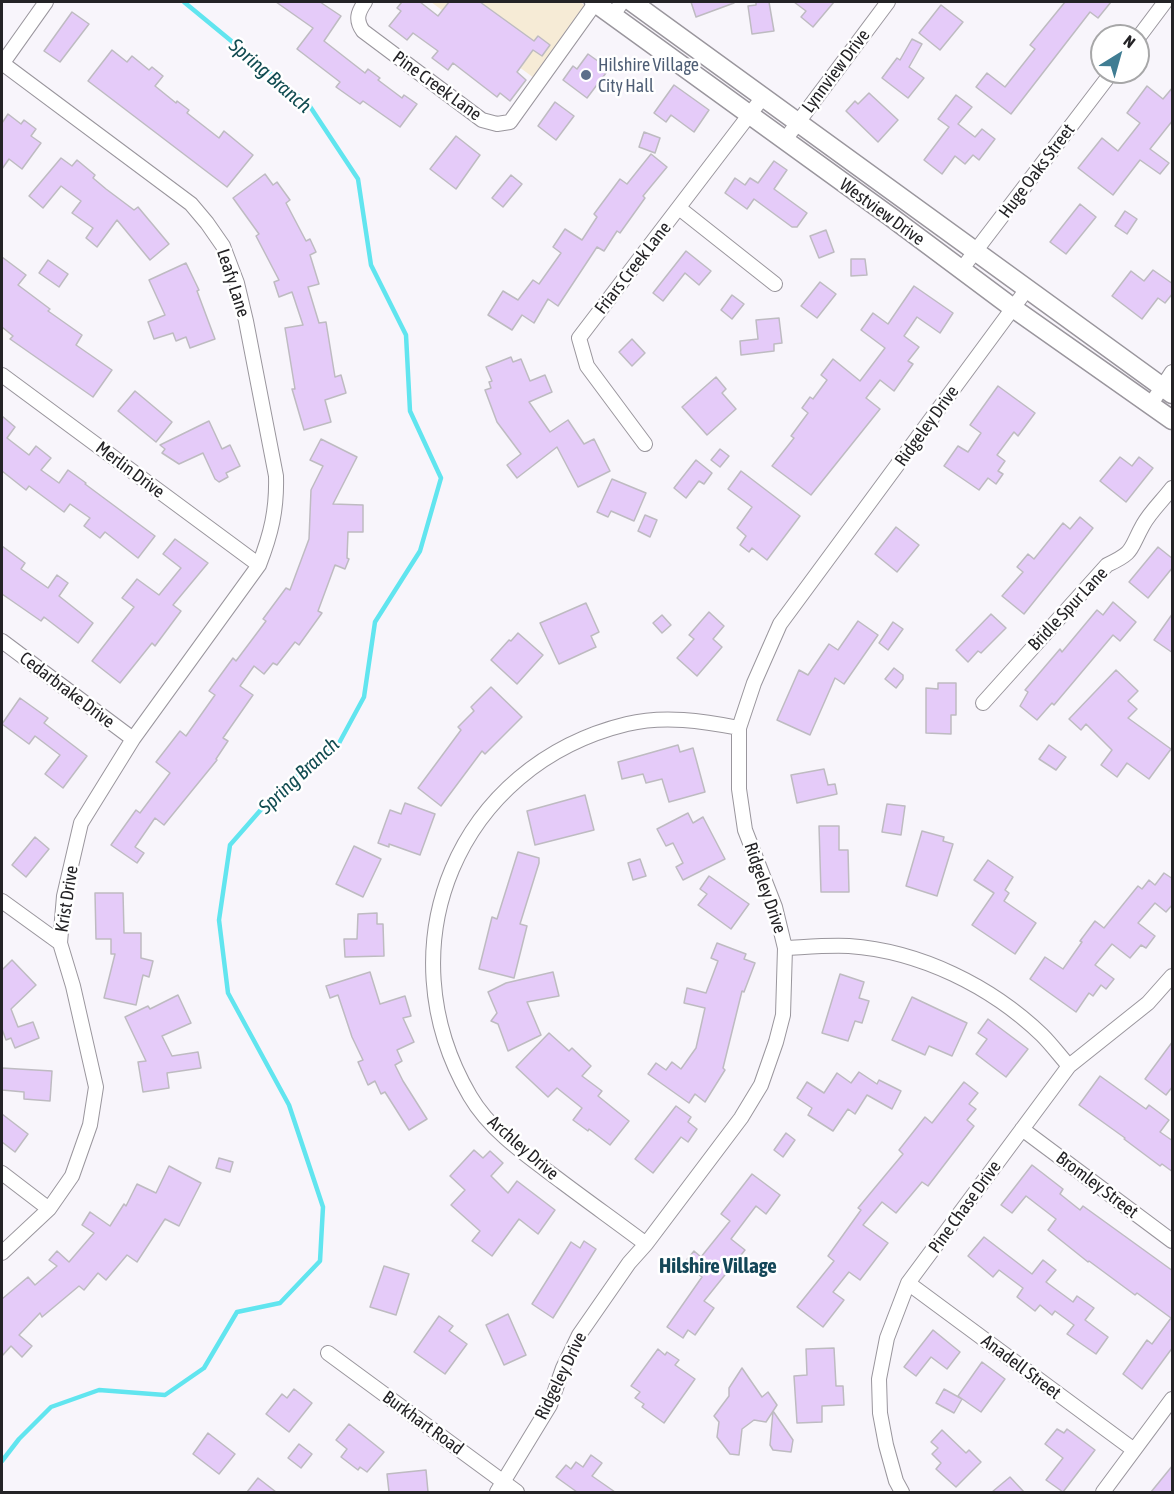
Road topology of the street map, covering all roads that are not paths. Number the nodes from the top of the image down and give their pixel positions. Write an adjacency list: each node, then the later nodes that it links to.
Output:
1 (364, 2): 2 (street, Pine Creek Lane)
2 (595, 2): 7 (main road, Westview Drive)
3 (632, 2): 11 (main road, Westview Drive)
4 (888, 2): 13 (street, Lynnview Drive)
5 (1165, 2): 8 (street)
6 (40, 4): 9 (street)
7 (618, 8): 12 (main road, Westview Drive)
8 (1148, 24)
9 (2, 63): 27 (street, Leafy Lane)
10 (1103, 84): 16 (street, Huge Oaks Street)
11 (763, 98): 12 (street, Friars Creek Lane); 13 (main road, Westview Drive)
12 (750, 115): 14 (main road, Westview Drive); 15 (street, Friars Creek Lane)
13 (797, 122): 14 (street, Lynnview Drive); 16 (main road, Westview Drive)
14 (784, 141): 17 (main road, Westview Drive)
15 (680, 208): 18 (street); 25 (street, Friars Creek Lane)
16 (975, 252): 17 (street, Huge Oaks Street); 19 (main road, Westview Drive)
17 (961, 270): 20 (main road, Westview Drive)
18 (775, 284)
19 (1027, 289): 20 (street, Ridgeley Drive); 22 (main road, Westview Drive)
20 (1014, 308): 23 (main road, Westview Drive); 30 (street, Ridgeley Drive)
21 (2, 375): 27 (street, Merlin Drive)
22 (1169, 384): 23 (street)
23 (1151, 404): 24 (main road, Westview Drive)
24 (1173, 420)
25 (645, 444)
26 (1173, 488): 29 (street, Bridle Spur Lane)
27 (259, 565): 31 (street, Krist Drive)
28 (2, 641): 31 (street, Cedarbrake Drive)
29 (983, 703)
30 (739, 728): 34 (street, Ridgeley Drive); 41 (street, Archley Drive)
31 (133, 739): 33 (street, Krist Drive)
32 (2, 901): 33 (street)
33 (60, 943): 39 (street, Krist Drive)
34 (785, 948): 36 (street); 41 (street, Ridgeley Drive)
35 (1173, 976): 36 (street, Pine Chase Drive)
36 (1069, 1066): 37 (street, Pine Chase Drive)
37 (1022, 1129): 40 (street, Bromley Street); 43 (street, Pine Chase Drive)
38 (2, 1173): 39 (street)
39 (50, 1209): 42 (street, Krist Drive)
40 (1173, 1241)
41 (646, 1244): 47 (street, Ridgeley Drive)
42 (2, 1253)
43 (908, 1283): 46 (street, Anadell Street); 49 (street, Pine Chase Drive)
44 (328, 1353): 47 (street, Burkhart Road)
45 (1173, 1399): 46 (street)
46 (1134, 1450): 50 (street)
47 (500, 1488): 48 (street, Burkhart Road)
48 (518, 1492)
49 (902, 1492)
50 (1103, 1492)

